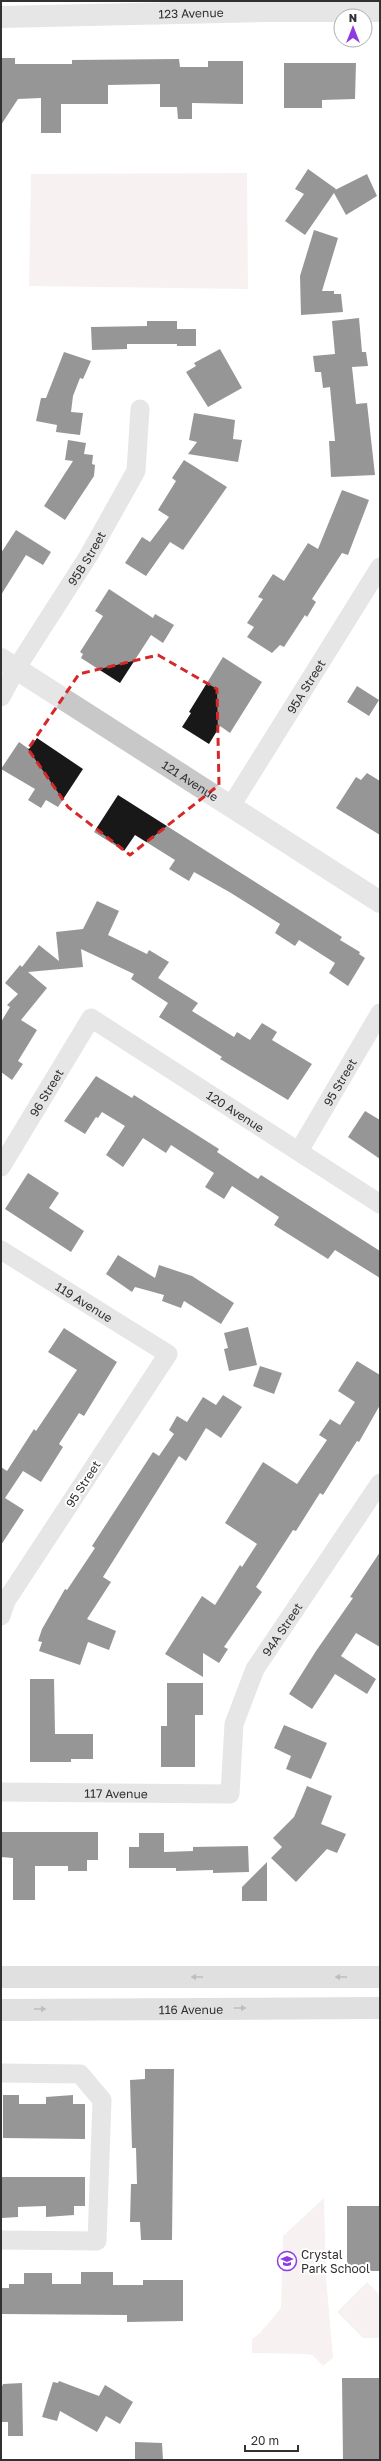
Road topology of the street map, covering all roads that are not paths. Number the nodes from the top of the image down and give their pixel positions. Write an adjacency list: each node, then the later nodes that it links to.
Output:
1 (380, 11): 2 (street, 123 Avenue)
2 (1, 17)
3 (140, 409): 5 (street, 95B Street)
4 (380, 567): 7 (street, 95A Street)
5 (8, 664): 6 (street, 95B Street); 7 (street, 121 Avenue)
6 (1, 697)
7 (231, 806): 8 (street, 121 Avenue)
8 (380, 902)
9 (380, 1014): 11 (street, 95 Street)
10 (91, 1018): 11 (street, 120 Avenue); 12 (street, 96 Street)
11 (299, 1151): 13 (street, 120 Avenue)
12 (1, 1167)
13 (380, 1204)
14 (1, 1250): 15 (street, 119 Avenue)
15 (168, 1354): 17 (street, 95 Street)
16 (377, 1495): 19 (street, 94A Street)
17 (1, 1616)
18 (1, 1792): 19 (street, 117 Avenue)
19 (230, 1794)
20 (1, 1977): 21 (main road, one-way to 20)
21 (380, 1977)
22 (380, 2008): 23 (main road, 116 Avenue, one-way to 22)
23 (1, 2010)
24 (1, 2073): 25 (street)
25 (1, 2240)

